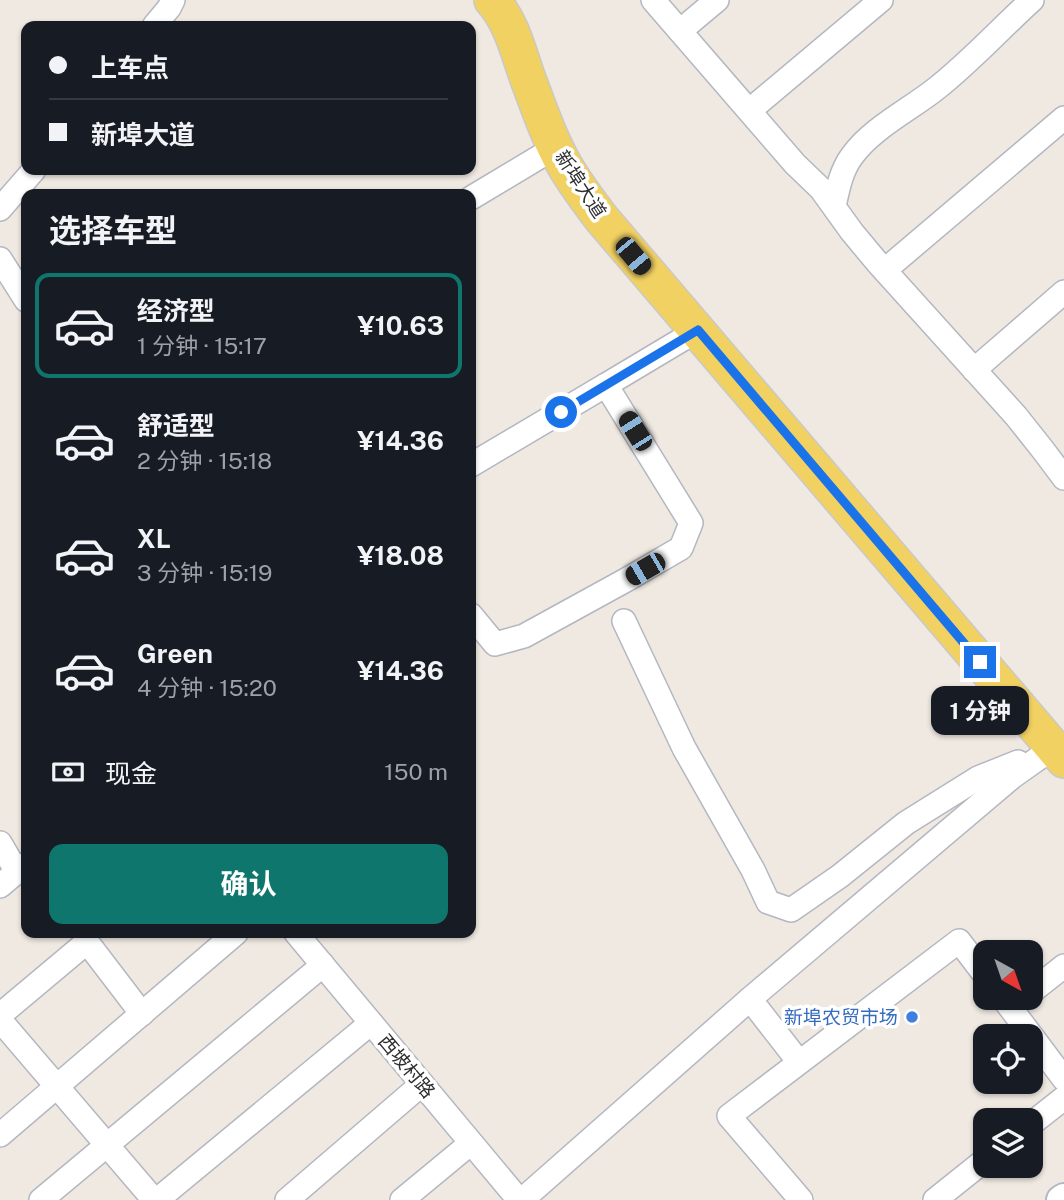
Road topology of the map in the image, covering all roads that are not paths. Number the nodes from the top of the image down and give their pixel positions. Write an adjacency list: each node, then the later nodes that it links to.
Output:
1 (173, 0): 7 (street)
2 (492, 0): 11 (main road, 新埠大道)
3 (653, 0): 8 (street)
4 (717, 0): 8 (street)
5 (881, 0): 9 (street)
6 (1032, 0): 14 (street)
7 (158, 21)
8 (680, 31): 9 (street)
9 (750, 110): 14 (street)
10 (1064, 118): 17 (street)
11 (556, 147): 13 (street); 20 (main road, 新埠大道)
12 (30, 175): 15 (street)
13 (476, 195)
14 (834, 206): 17 (street)
15 (0, 208)
16 (0, 259): 18 (street)
17 (885, 270): 21 (street)
18 (21, 292)
19 (1064, 292): 21 (street)
20 (698, 330): 22 (street); 27 (main road, 新埠大道)
21 (974, 370): 24 (street)
22 (606, 385): 23 (street); 25 (street)
23 (476, 462)
24 (1064, 478)
25 (476, 621)
26 (624, 621): 27 (street)
27 (1059, 754): 36 (street)
28 (0, 843): 29 (street)
29 (14, 874)
30 (230, 938): 38 (street)
31 (300, 938): 33 (street, 西坡村路)
32 (973, 959): 41 (street)
33 (323, 965): 40 (street, 西坡村路); 49 (street)
34 (1064, 966): 35 (street)
35 (1043, 983)
36 (750, 999): 41 (street); 55 (street)
37 (1019, 1010): 42 (street)
38 (142, 1014): 39 (street); 44 (street)
39 (0, 1018): 44 (street)
40 (371, 1023): 43 (street, 西坡村路); 52 (street)
41 (799, 1062): 56 (street)
42 (1064, 1079)
43 (422, 1084): 48 (street, 西坡村路); 53 (street)
44 (57, 1086): 47 (street); 49 (street)
45 (1064, 1098): 46 (street)
46 (1043, 1115)
47 (0, 1135)
48 (471, 1143): 54 (street); 55 (street, 西坡村路)
49 (107, 1145): 51 (street); 52 (street)
50 (973, 1170): 57 (street)
51 (41, 1200)
52 (156, 1200)
53 (288, 1200)
54 (402, 1200)
55 (521, 1200)
56 (801, 1200)
57 (935, 1200)

